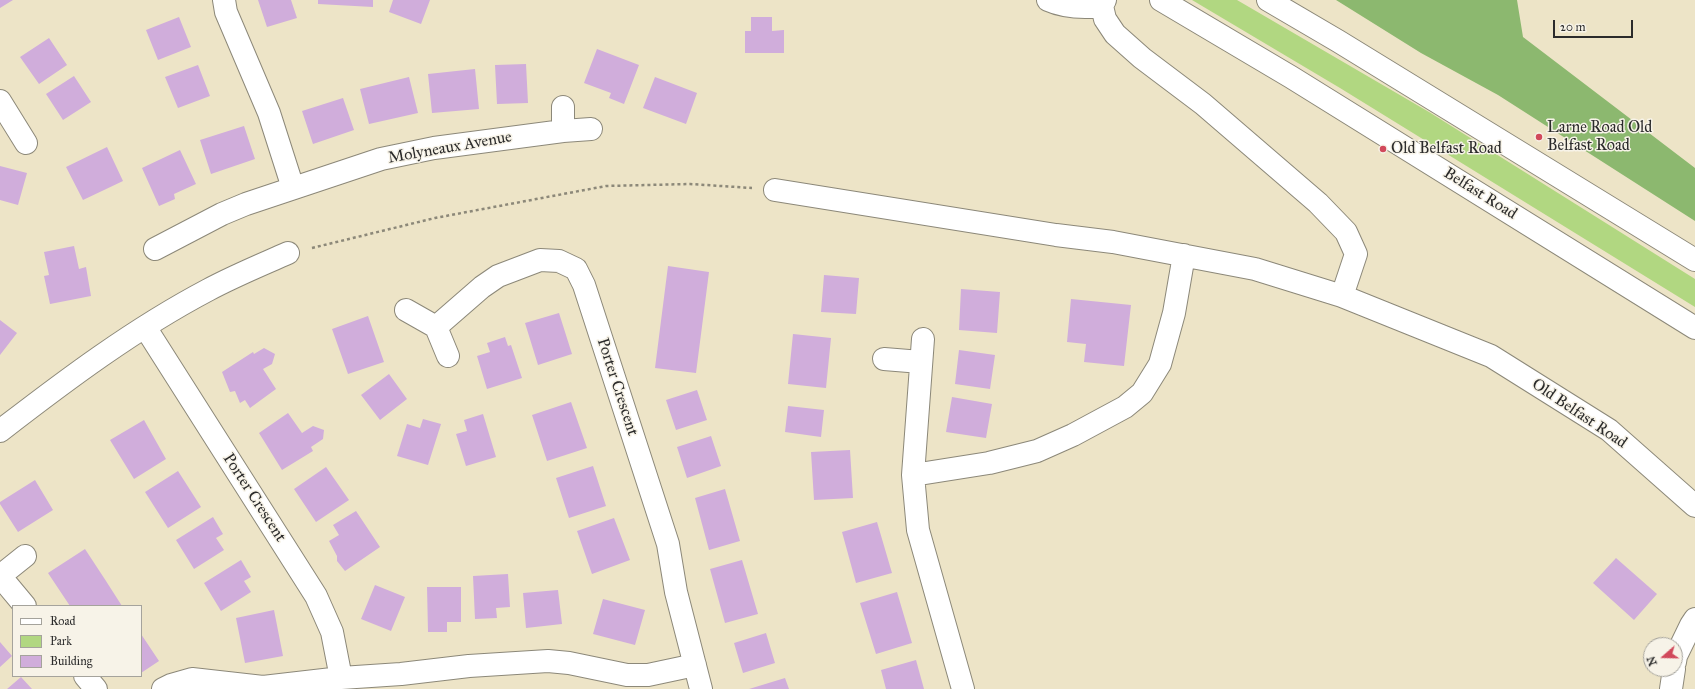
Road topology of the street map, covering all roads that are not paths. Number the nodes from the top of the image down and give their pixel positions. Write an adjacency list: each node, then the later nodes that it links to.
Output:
1 (224, 0): 11 (main road)
2 (1048, 0): 5 (main road)
3 (1161, 0): 21 (main road, Belfast Road)
4 (1268, 0): 16 (main road)
5 (1104, 3): 17 (main road)
6 (0, 101): 10 (main road)
7 (563, 107): 9 (main road)
8 (591, 129): 9 (main road, Molyneaux Avenue)
9 (563, 130): 11 (main road, Molyneaux Avenue)
10 (26, 143)
11 (293, 188): 13 (main road, Molyneaux Avenue)
12 (775, 190): 15 (main road, Old Belfast Road)
13 (155, 249)
14 (288, 253): 19 (main road)
15 (1184, 255): 17 (main road, Old Belfast Road); 27 (main road)
16 (1695, 260)
17 (1342, 296): 28 (main road, Old Belfast Road)
18 (406, 310): 20 (main road)
19 (145, 327): 26 (main road); 37 (main road, Porter Crescent)
20 (436, 327): 23 (main road); 34 (main road, Porter Crescent)
21 (1695, 328)
22 (923, 339): 25 (main road)
23 (448, 356)
24 (884, 359): 25 (main road)
25 (921, 362): 27 (main road)
26 (0, 431)
27 (913, 475): 42 (main road)
28 (1695, 506)
29 (25, 556): 30 (main road)
30 (0, 576): 31 (main road)
31 (24, 605)
32 (1695, 619): 33 (main road)
33 (1683, 644)
34 (695, 665): 38 (main road); 41 (main road, Porter Crescent)
35 (85, 677): 39 (main road)
36 (1673, 677): 43 (main road)
37 (341, 678): 38 (main road); 40 (main road)
38 (402, 681)
39 (96, 689)
40 (163, 689)
41 (701, 689)
42 (963, 689)
43 (1671, 689)

